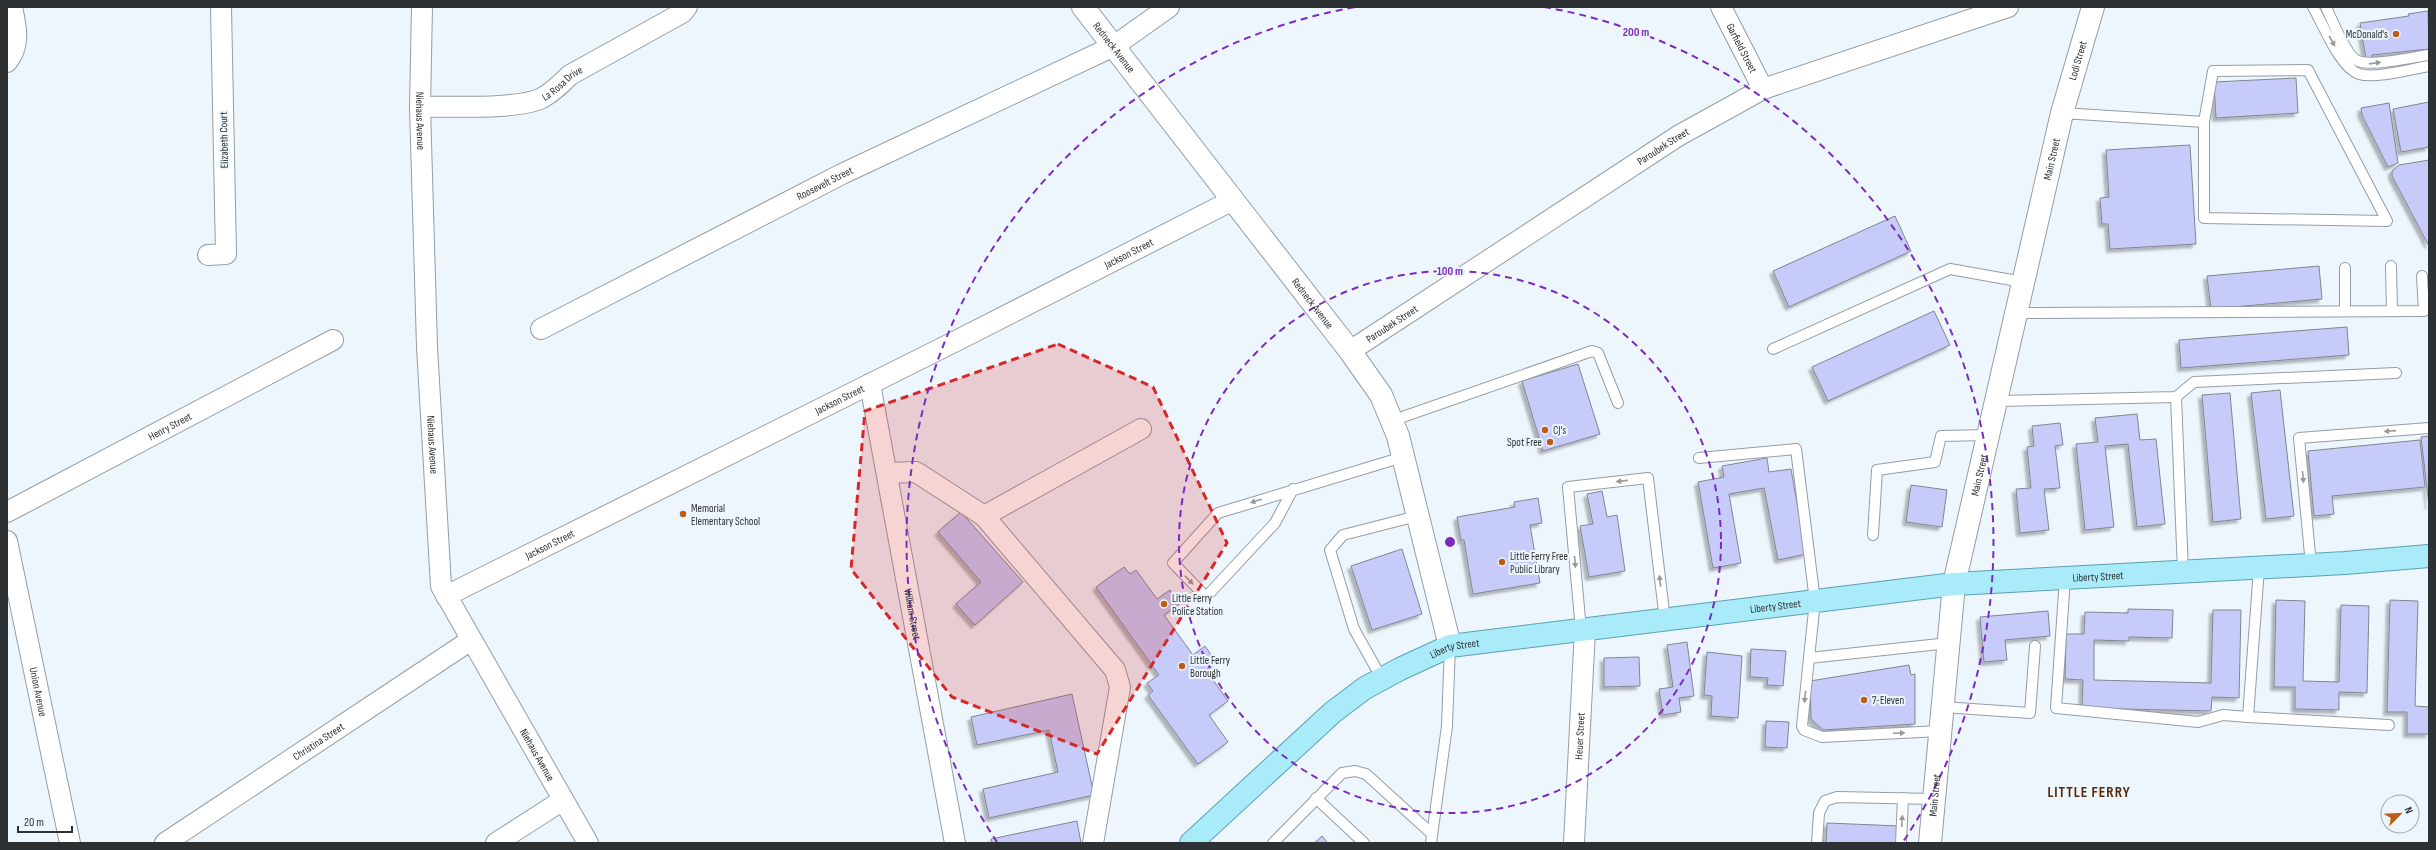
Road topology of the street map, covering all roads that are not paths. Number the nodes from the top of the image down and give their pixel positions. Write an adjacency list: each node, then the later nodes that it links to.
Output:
1 (12, 7): 14 (street)
2 (221, 7): 21 (street, Elizabeth Court)
3 (422, 7): 17 (street, Niehaus Avenue)
4 (687, 7): 17 (street, La Rosa Drive)
5 (1083, 7): 12 (street, Redneck Avenue)
6 (1169, 7): 12 (street, Roosevelt Street)
7 (1721, 7): 16 (street, Garfield Street)
8 (2093, 7): 18 (street, Lodi Street)
9 (2313, 7): 15 (lane, one-way to 15)
10 (2326, 7): 13 (lane, one-way to 13)
11 (1998, 9): 16 (street, Paroubek Street)
12 (1114, 46): 20 (street, Redneck Avenue); 29 (street, Roosevelt Street)
13 (2429, 55)
14 (7, 62)
15 (2429, 66)
16 (1763, 89): 32 (street, Paroubek Street)
17 (420, 107): 57 (street, Niehaus Avenue)
18 (2062, 113): 19 (lane); 25 (street, Main Street)
19 (2204, 122): 19 (lane)
20 (1233, 200): 32 (street, Redneck Avenue); 34 (street, Jackson Street)
21 (208, 255)
22 (2391, 266): 27 (lane)
23 (2345, 268): 26 (lane)
24 (2422, 276): 27 (lane)
25 (2024, 282): 28 (street, Main Street); 31 (lane)
26 (2345, 311): 27 (lane); 28 (lane)
27 (2392, 311)
28 (2016, 313): 36 (street, Main Street)
29 (541, 329)
30 (333, 340): 46 (street, Henry Street)
31 (1773, 349)
32 (1350, 351): 38 (street, Redneck Avenue)
33 (2396, 373): 35 (lane)
34 (870, 384): 44 (street, William Street); 57 (street, Jackson Street)
35 (2176, 397): 36 (lane); 54 (lane)
36 (1996, 401): 41 (street, Main Street)
37 (1618, 403): 38 (lane)
38 (1391, 421): 42 (street, Redneck Avenue)
39 (2429, 428): 52 (lane, one-way to 52)
40 (1141, 429): 47 (street)
41 (1989, 435): 49 (lane); 56 (street, Main Street)
42 (1403, 457): 45 (lane); 48 (street, Redneck Avenue)
43 (1700, 458): 58 (lane)
44 (887, 474): 47 (street); 80 (street, William Street)
45 (1293, 489): 45 (lane, one-way to 45)
46 (7, 512)
47 (984, 516): 81 (street)
48 (1417, 516): 63 (street, Redneck Avenue); 66 (lane)
49 (1873, 535)
50 (7, 541): 76 (street, Union Avenue)
51 (2429, 556): 52 (main road, Liberty Street)
52 (2311, 565): 53 (main road, Liberty Street)
53 (2259, 568): 54 (main road, Liberty Street); 68 (lane)
54 (2183, 572): 55 (main road, Liberty Street)
55 (2065, 578): 56 (main road, Liberty Street); 68 (lane)
56 (1954, 584): 58 (main road, Liberty Street); 62 (street, Main Street)
57 (446, 596): 61 (street, Niehaus Avenue)
58 (1815, 602): 59 (main road, Liberty Street); 65 (lane)
59 (1665, 620): 60 (main road, Liberty Street); 60 (lane, one-way to 60)
60 (1583, 630): 63 (main road, Liberty Street); 85 (street, Heuer Street)
61 (472, 640): 74 (street, Niehaus Avenue); 77 (street, Christina Street)
62 (1949, 643): 65 (lane); 67 (street, Main Street)
63 (1450, 646): 66 (main road, Liberty Street); 75 (lane)
64 (2035, 646): 67 (lane)
65 (1809, 658): 70 (lane, one-way to 70)
66 (1382, 679): 82 (main road, Liberty Street)
67 (1942, 707): 70 (street, Main Street)
68 (2248, 716): 69 (lane)
69 (2389, 725)
70 (1940, 731): 73 (street, Main Street)
71 (1316, 798): 75 (lane); 83 (lane); 84 (lane)
72 (1903, 798): 73 (lane); 86 (lane); 87 (lane, one-way to 72)
73 (1934, 799): 88 (street, Main Street)
74 (563, 800): 78 (street); 79 (street, Niehaus Avenue)
75 (1431, 839)
76 (70, 843)
77 (165, 843)
78 (496, 843)
79 (588, 843)
80 (955, 843)
81 (1093, 843)
82 (1191, 843)
83 (1273, 843)
84 (1364, 843)
85 (1574, 843)
86 (1817, 843)
87 (1901, 843)
88 (1930, 843)

